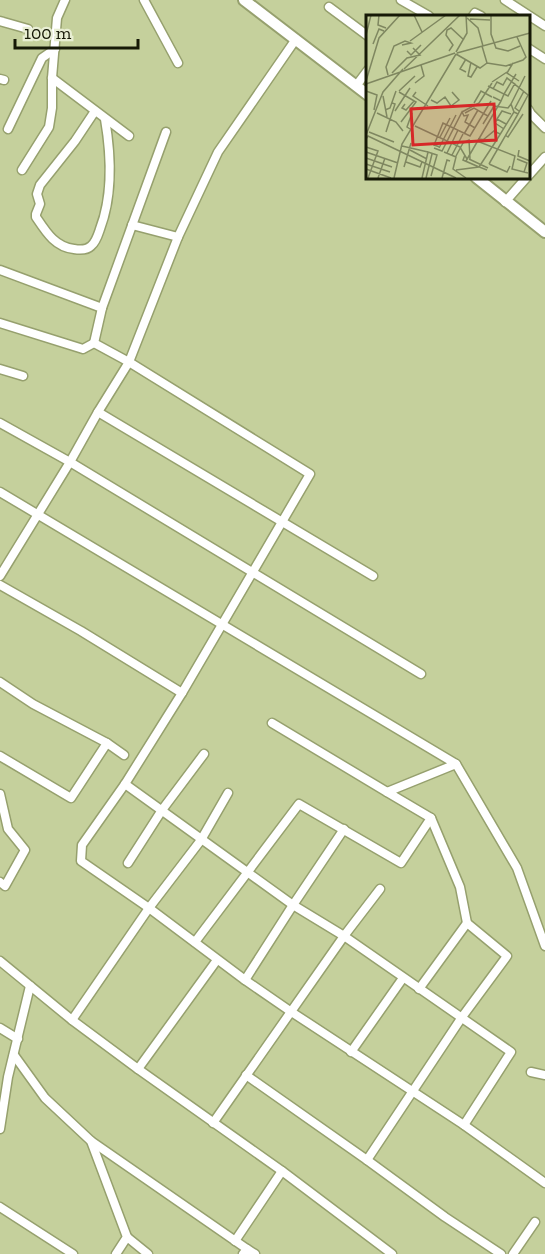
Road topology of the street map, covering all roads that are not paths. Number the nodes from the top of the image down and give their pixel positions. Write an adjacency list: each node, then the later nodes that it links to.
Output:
1 (65, 0): 15 (street)
2 (144, 0): 18 (street)
3 (244, 0): 14 (main road)
4 (402, 0): 7 (street)
5 (505, 0): 8 (street)
6 (329, 7): 13 (street)
7 (427, 15)
8 (528, 15)
9 (530, 16): 11 (street)
10 (0, 21): 12 (street)
11 (545, 26)
12 (28, 29)
13 (366, 35)
14 (296, 39): 21 (main road); 38 (street)
15 (55, 49): 20 (street); 27 (street)
16 (530, 49): 17 (street)
17 (545, 58)
18 (178, 63)
19 (366, 73): 21 (street)
20 (52, 78): 23 (street); 31 (street)
21 (356, 86): 22 (main road)
22 (366, 94)
23 (95, 111): 25 (street); 25 (street)
24 (530, 112): 26 (street)
25 (105, 118): 29 (street)
26 (545, 128)
27 (8, 129)
28 (166, 132): 36 (street)
29 (129, 136)
30 (545, 157): 32 (street)
31 (22, 170)
32 (530, 174)
33 (477, 178): 35 (main road)
34 (526, 178): 35 (street)
35 (505, 202): 37 (main road)
36 (132, 225): 38 (street); 40 (street)
37 (545, 232)
38 (178, 237): 43 (street)
39 (0, 270): 40 (street)
40 (102, 308): 42 (street)
41 (0, 323): 42 (street)
42 (94, 343): 43 (street)
43 (129, 362): 46 (street); 51 (street)
44 (0, 369): 45 (street)
45 (23, 376)
46 (98, 412): 48 (street); 51 (street)
47 (0, 423): 48 (street)
48 (70, 462): 50 (street); 52 (street)
49 (0, 492): 50 (street)
50 (38, 514): 53 (street); 56 (street)
51 (283, 521): 52 (street); 54 (street)
52 (253, 573): 56 (street); 57 (street)
53 (0, 576)
54 (373, 576)
55 (0, 585): 59 (street)
56 (223, 624): 59 (street); 65 (street)
57 (421, 674)
58 (0, 682): 61 (street)
59 (182, 693): 66 (street)
60 (272, 723): 67 (street)
61 (107, 743): 63 (street); 64 (street)
62 (204, 754): 70 (street)
63 (124, 755)
64 (0, 756)
65 (456, 764): 67 (street); 85 (street)
66 (125, 783): 70 (street); 81 (street)
67 (387, 792): 71 (street)
68 (228, 793): 75 (street)
69 (0, 795): 73 (street)
70 (162, 810): 75 (street); 76 (street)
71 (431, 818): 74 (street); 82 (street)
72 (0, 824): 73 (street)
73 (9, 829): 78 (street)
74 (344, 829): 77 (street); 80 (street)
75 (201, 840): 77 (street); 81 (street)
76 (128, 863)
77 (248, 871): 80 (street); 84 (street)
78 (0, 882)
79 (380, 890): 83 (street)
80 (293, 905): 83 (street); 89 (street)
81 (149, 908): 84 (street); 94 (street)
82 (467, 923): 91 (street); 93 (street)
83 (344, 936): 88 (street); 92 (street)
84 (195, 942): 86 (street)
85 (545, 945)
86 (217, 960): 89 (street); 99 (street)
87 (0, 961): 90 (street)
88 (403, 978): 91 (street); 97 (street)
89 (245, 980): 92 (street)
90 (30, 986): 94 (street); 96 (street)
91 (419, 989): 93 (street)
92 (290, 1011): 97 (street); 101 (street)
93 (462, 1017): 103 (street); 105 (street)
94 (72, 1020): 99 (street)
95 (0, 1028): 96 (street)
96 (18, 1039): 98 (street)
97 (351, 1052): 103 (street)
98 (14, 1055): 106 (street); 107 (street)
99 (138, 1069): 104 (street)
100 (531, 1072): 102 (street)
101 (246, 1075): 104 (street); 108 (street)
102 (545, 1076)
103 (413, 1093): 105 (street); 108 (street)
104 (213, 1123): 109 (street)
105 (464, 1125): 110 (street)
106 (0, 1129)
107 (91, 1141): 113 (street); 114 (street)
108 (367, 1160): 120 (street)
109 (282, 1172): 114 (street); 119 (street)
110 (545, 1183)
111 (0, 1207): 116 (street)
112 (535, 1222): 121 (street)
113 (127, 1238): 117 (street); 118 (street)
114 (236, 1241): 115 (street)
115 (248, 1252)
116 (73, 1254)
117 (116, 1254)
118 (148, 1254)
119 (392, 1254)
120 (501, 1254)
121 (513, 1254)

